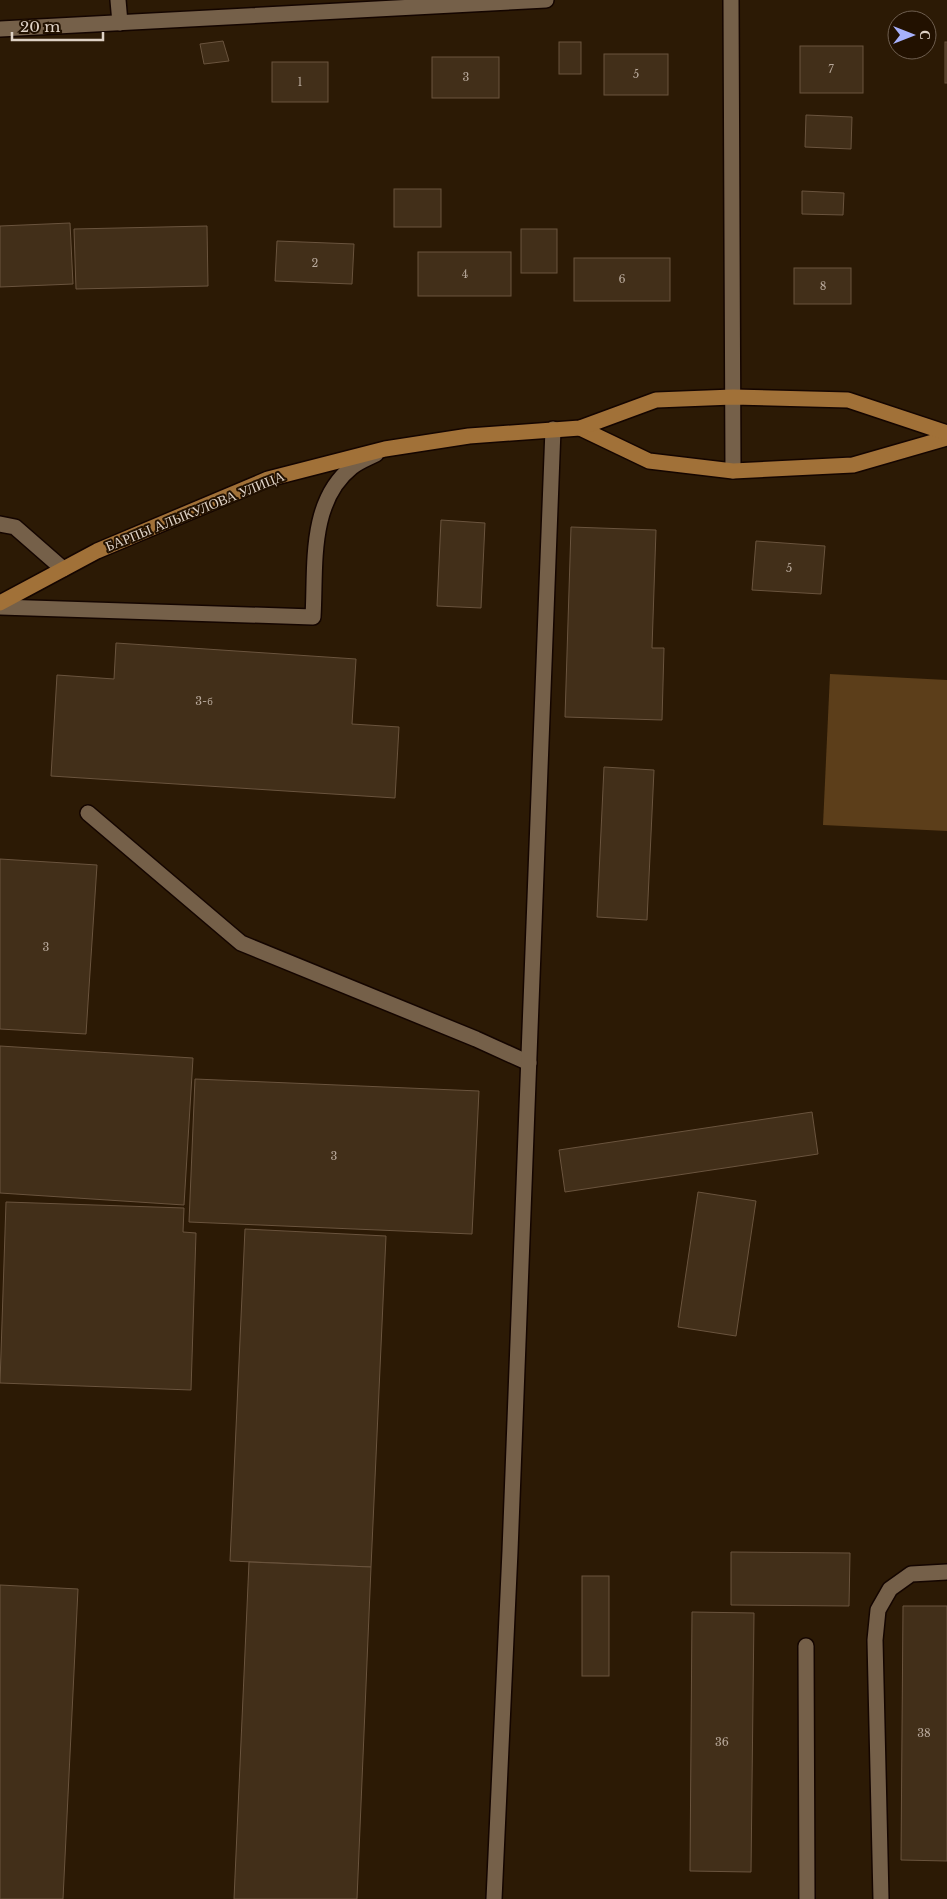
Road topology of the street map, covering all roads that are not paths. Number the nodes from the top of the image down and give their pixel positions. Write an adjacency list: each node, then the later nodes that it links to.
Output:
1 (118, 0): 5 (street)
2 (546, 0): 4 (street)
3 (731, 0): 7 (street)
4 (343, 5): 5 (street)
5 (120, 23): 6 (street)
6 (0, 29)
7 (733, 397): 8 (main road, БАРПЫ АЛЫКУЛОВА УЛИЦА); 10 (main road, БАРПЫ АЛЫКУЛОВА УЛИЦА); 13 (street)
8 (580, 428): 9 (main road, БАРПЫ АЛЫКУЛОВА УЛИЦА); 13 (main road, БАРПЫ АЛЫКУЛОВА УЛИЦА)
9 (553, 429): 12 (main road, БАРПЫ АЛЫКУЛОВА УЛИЦА); 19 (street)
10 (947, 433)
11 (947, 438): 13 (main road, БАРПЫ АЛЫКУЛОВА УЛИЦА)
12 (385, 450): 15 (main road, БАРПЫ АЛЫКУЛОВА УЛИЦА); 17 (street)
13 (733, 471)
14 (0, 524): 15 (street)
15 (63, 569): 16 (main road, БАРПЫ АЛЫКУЛОВА УЛИЦА)
16 (0, 603)
17 (0, 607)
18 (88, 813): 19 (street)
19 (529, 1063): 22 (street)
20 (947, 1572): 24 (street)
21 (806, 1646): 23 (street)
22 (494, 1899)
23 (807, 1899)
24 (881, 1899)

